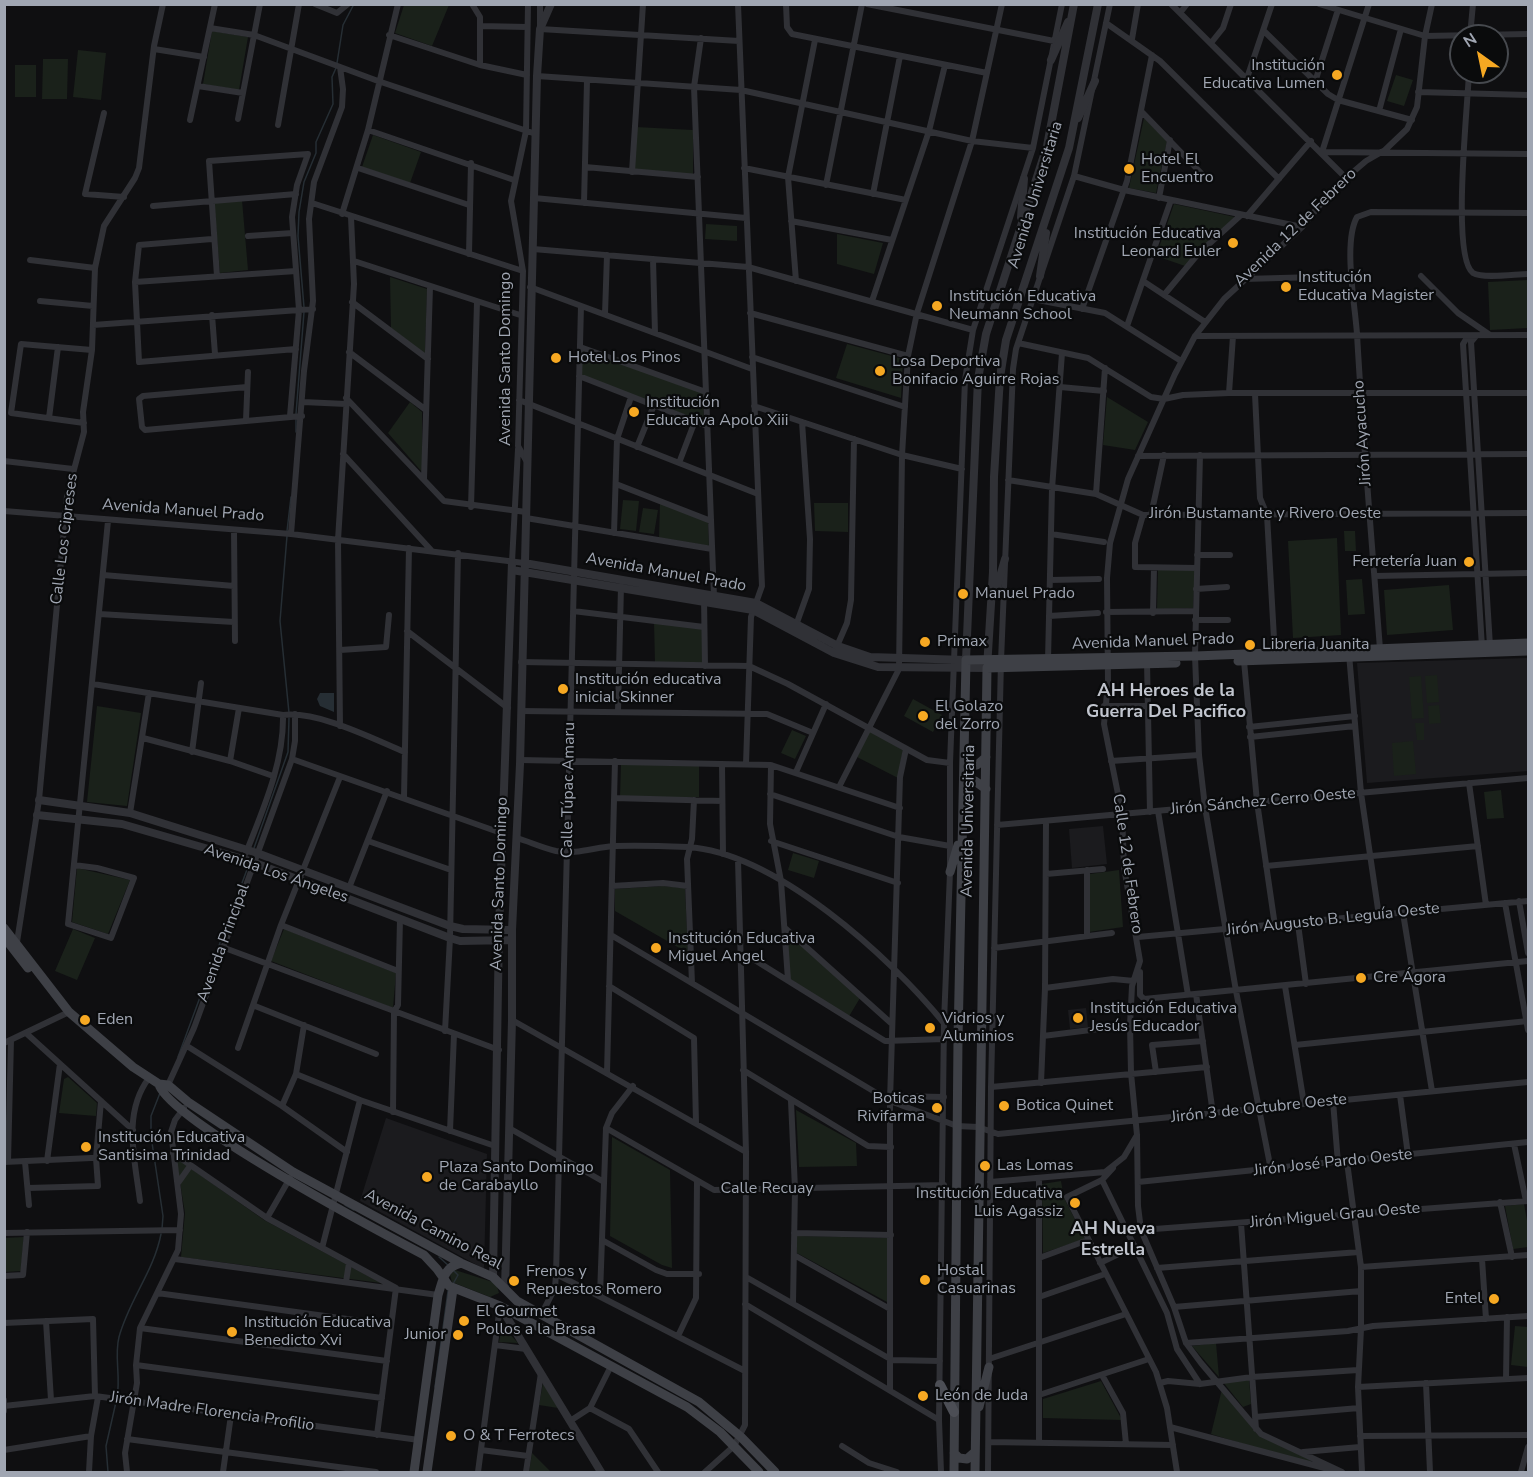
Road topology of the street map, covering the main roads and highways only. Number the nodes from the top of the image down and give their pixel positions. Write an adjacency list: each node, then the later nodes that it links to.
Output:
1 (1528, 644): 2 (main road, Avenida Manuel Prado)
2 (1486, 649): 3 (main road, Avenida Manuel Prado); 4 (main road, Avenida Manuel Prado); 4 (main road, Avenida Manuel Prado)
3 (1528, 651)
4 (1349, 654): 5 (main road, Avenida Manuel Prado)
5 (1275, 656): 6 (main road, Avenida Manuel Prado); 6 (main road, Avenida Manuel Prado)
6 (1195, 659): 7 (main road, Avenida Manuel Prado)
7 (1106, 662): 10 (main road, Avenida Manuel Prado); 10 (main road, Avenida Manuel Prado)
8 (966, 664): 9 (main road, Avenida Manuel Prado); 12 (main road, Avenida Universitaria)
9 (987, 664): 10 (main road, Avenida Manuel Prado); 11 (main road, Avenida Universitaria)
10 (1001, 664)
11 (986, 756): 12 (main road); 14 (main road, Avenida Universitaria)
12 (965, 758): 13 (main road, Avenida Universitaria)
13 (964, 788): 14 (main road); 15 (main road, Avenida Universitaria)
14 (986, 789): 29 (main road, Avenida Universitaria)
15 (962, 831): 16 (main road); 28 (main road, Avenida Universitaria)
16 (950, 872)
17 (4, 928): 19 (main road, Avenida Camino Real)
18 (4, 937): 19 (main road, Avenida Camino Real)
19 (66, 1008): 20 (main road, Avenida Camino Real)
20 (185, 1106): 21 (main road, Avenida Camino Real); 22 (main road, Avenida Camino Real)
21 (461, 1263): 22 (main road); 24 (main road, Avenida Camino Real)
22 (443, 1280): 23 (main road, Avenida Camino Real); 32 (main road)
23 (453, 1288): 25 (main road, Avenida Camino Real); 33 (main road)
24 (505, 1289): 25 (main road, Avenida Santo Domingo); 35 (main road, Avenida Camino Real)
25 (500, 1306): 34 (main road, Avenida Camino Real)
26 (989, 1363): 29 (main road)
27 (940, 1384): 28 (main road)
28 (954, 1412): 31 (main road, Avenida Universitaria)
29 (975, 1421): 30 (main road, Avenida Universitaria)
30 (975, 1452): 31 (main road); 37 (main road, Avenida Universitaria)
31 (954, 1454): 36 (main road, Avenida Universitaria)
32 (414, 1473)
33 (427, 1473)
34 (759, 1473)
35 (775, 1473)
36 (954, 1473)
37 (975, 1473)

